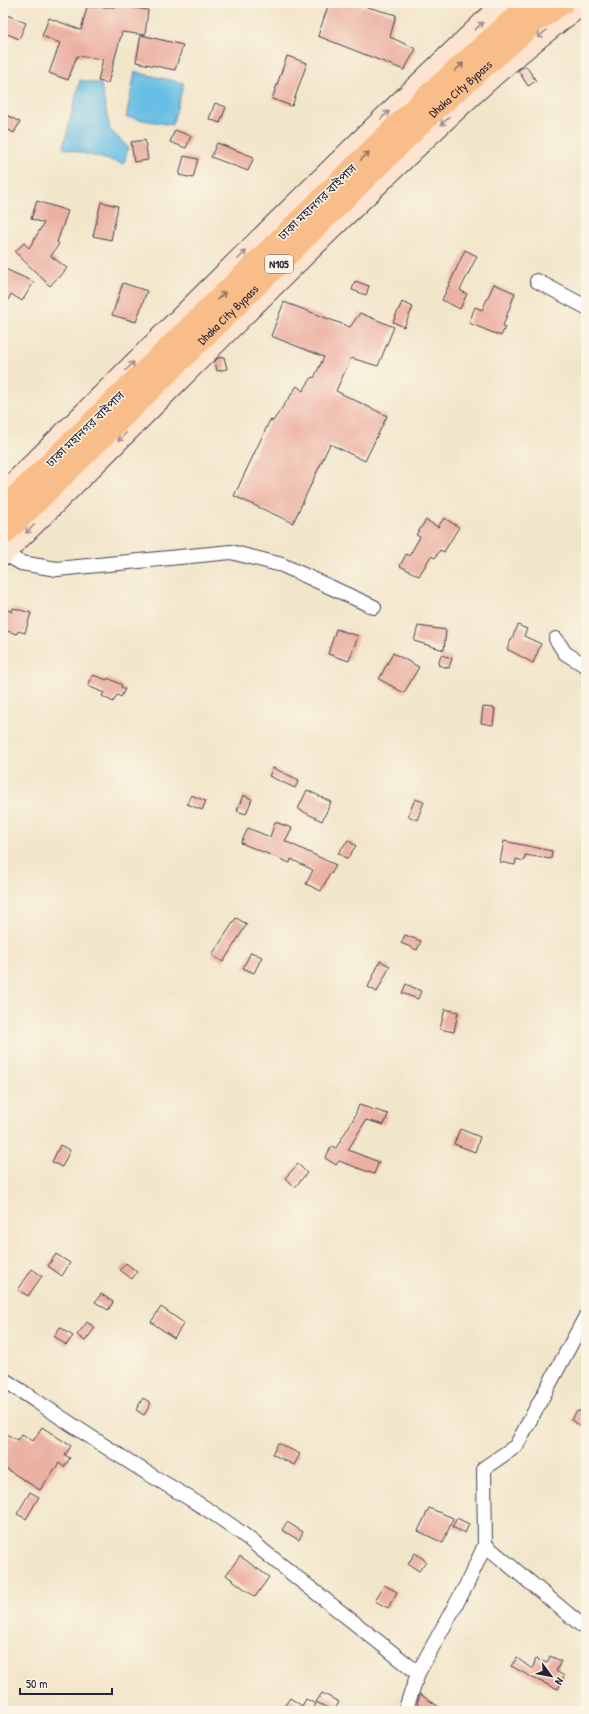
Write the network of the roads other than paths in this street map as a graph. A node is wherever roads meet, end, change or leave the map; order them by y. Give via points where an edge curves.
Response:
1 (503, 3) edge
2 (534, 3) edge
3 (563, 3) edge
4 (585, 3) edge
5 (537, 281) dead end
6 (586, 307) edge
7 (3, 492) edge
8 (3, 509) edge
9 (4, 548) edge
10 (374, 607) dead end
11 (556, 639) dead end
12 (586, 666) edge
13 (586, 1316) edge
14 (3, 1379) edge
15 (485, 1546) junction
16 (586, 1626) edge
17 (418, 1672) junction
18 (405, 1711) edge

7 -> 1 main road via 406,94
8 -> 2 highway, ঢাকা মহানগর বাইপাস / N105 via 426,96
3 - 9 highway, Dhaka City Bypass / N105 via 534,23 434,111
4 -> 9 main road via 544,32 442,123
5 - 6 street
9 - 10 street via 20,563 57,569 231,552 282,565
11 - 12 street via 565,653
13 - 15 street via 516,1446 484,1468
14 - 17 street via 243,1533
15 - 16 street via 580,1624
15 - 17 street
17 - 18 street

